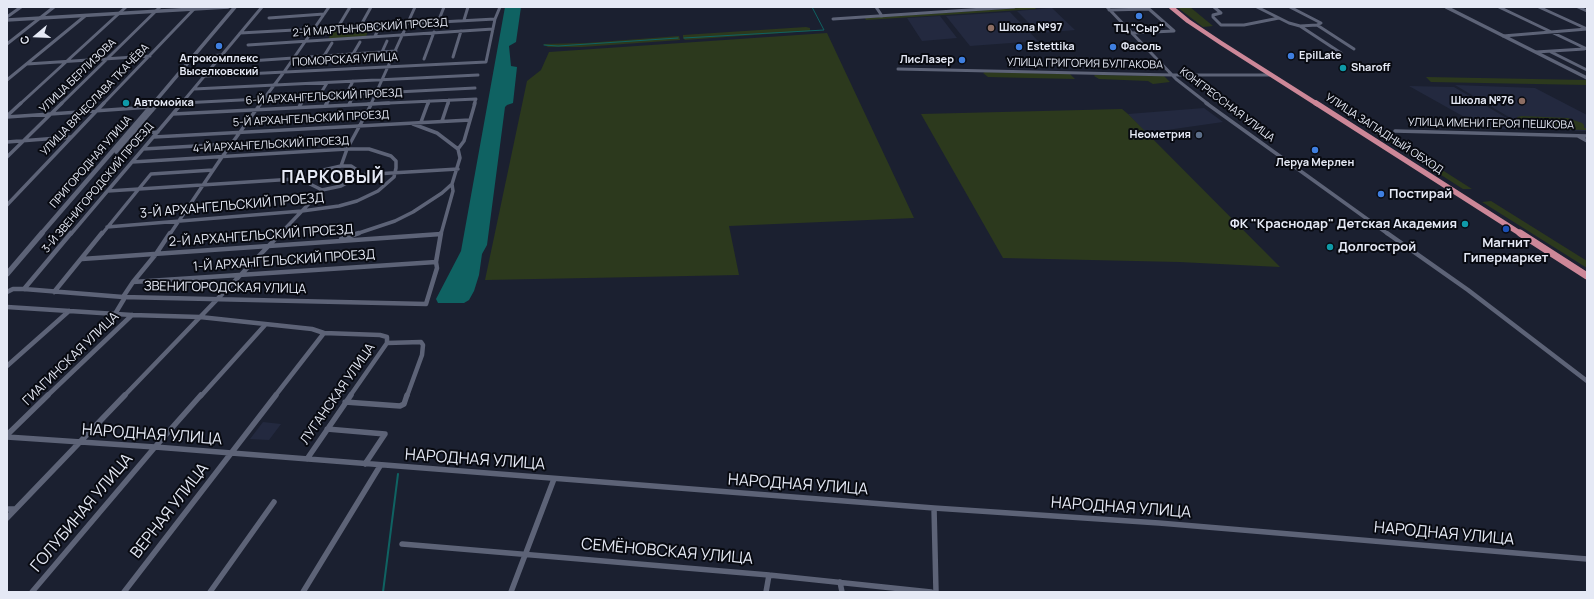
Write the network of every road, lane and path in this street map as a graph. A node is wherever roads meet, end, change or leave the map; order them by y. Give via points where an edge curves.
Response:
1 (21, 7) edge
2 (54, 7) edge
3 (126, 7) edge
4 (160, 7) edge
5 (228, 7) edge
6 (235, 7) edge
7 (262, 7) edge
8 (329, 7) edge
9 (350, 7) edge
10 (371, 7) edge
11 (415, 7) edge
12 (444, 7) edge
13 (468, 7) edge
14 (500, 7) edge
15 (876, 7) edge
16 (1014, 7) edge
17 (1171, 7) edge
18 (1214, 7) edge
19 (1257, 7) edge
20 (1290, 7) edge
21 (1446, 7) edge
22 (1499, 7) edge
23 (1538, 7) edge
24 (1578, 7) edge
25 (195, 8) edge
26 (1108, 8) edge
27 (156, 11) junction
28 (1587, 11) edge
29 (7, 12) edge
30 (14, 12) junction
31 (118, 14) junction
32 (324, 14) junction
33 (85, 16) junction
34 (882, 16) junction
35 (7, 17) edge
36 (39, 18) junction
37 (269, 18) dead end
38 (1279, 18) junction
39 (495, 19) junction
40 (833, 19) dead end
41 (7, 20) edge
42 (464, 20) junction
43 (438, 22) junction
44 (408, 23) junction
45 (382, 24) junction
46 (1317, 25) junction
47 (361, 26) junction
48 (1300, 26) junction
49 (338, 27) junction
50 (314, 29) junction
51 (493, 29) junction
52 (1587, 29) edge
53 (461, 31) junction
54 (434, 32) junction
55 (1551, 32) junction
56 (240, 33) junction
57 (1132, 33) junction
58 (403, 35) junction
59 (375, 36) junction
60 (1504, 36) junction
61 (306, 41) junction
62 (387, 41) dead end
63 (360, 42) dead end
64 (332, 43) dead end
65 (7, 44) edge
66 (248, 45) dead end
67 (1354, 49) dead end
68 (1587, 49) edge
69 (396, 51) junction
70 (382, 52) junction
71 (1537, 52) junction
72 (1549, 52) junction
73 (353, 54) junction
74 (1341, 54) dead end
75 (222, 55) junction
76 (150, 56) junction
77 (324, 56) junction
78 (193, 57) junction
79 (453, 57) dead end
80 (109, 58) junction
81 (294, 58) junction
82 (424, 59) dead end
83 (67, 61) junction
84 (235, 62) dead end
85 (27, 64) junction
86 (389, 67) junction
87 (898, 69) dead end
88 (1587, 70) edge
89 (284, 72) junction
90 (478, 75) dead end
91 (1172, 75) junction
92 (1272, 75) junction
93 (205, 76) junction
94 (1587, 77) edge
95 (7, 80) edge
96 (383, 80) junction
97 (353, 81) junction
98 (327, 83) junction
99 (274, 85) junction
100 (475, 88) dead end
101 (194, 89) junction
102 (355, 94) junction
103 (377, 94) junction
104 (346, 95) junction
105 (319, 96) junction
106 (332, 96) junction
107 (305, 97) junction
108 (265, 99) junction
109 (449, 100) junction
110 (240, 101) junction
111 (429, 101) junction
112 (182, 103) junction
113 (371, 104) junction
114 (349, 105) junction
115 (154, 106) junction
116 (325, 106) junction
117 (299, 108) junction
118 (98, 110) junction
119 (257, 110) junction
120 (232, 111) junction
121 (51, 114) junction
122 (173, 114) junction
123 (7, 116) edge
124 (470, 120) junction
125 (442, 121) junction
126 (421, 122) junction
127 (401, 123) junction
128 (360, 126) junction
129 (1395, 131) dead end
130 (158, 132) junction
131 (240, 132) junction
132 (132, 133) junction
133 (1577, 135) junction
134 (1587, 136) edge
135 (72, 137) junction
136 (154, 137) junction
137 (24, 141) junction
138 (1587, 141) edge
139 (7, 142) edge
140 (231, 144) junction
141 (143, 149) junction
142 (348, 149) junction
143 (458, 149) junction
144 (116, 152) dead end
145 (7, 157) edge
146 (222, 157) junction
147 (132, 162) junction
148 (341, 166) junction
149 (458, 169) junction
150 (213, 170) junction
151 (396, 173) junction
152 (358, 175) junction
153 (310, 178) junction
154 (452, 184) junction
155 (204, 185) junction
156 (139, 189) junction
157 (322, 190) junction
158 (108, 191) junction
159 (7, 198) edge
160 (14, 198) junction
161 (7, 205) edge
162 (302, 211) junction
163 (178, 221) junction
164 (107, 227) junction
165 (441, 234) junction
166 (331, 242) junction
167 (267, 246) junction
168 (156, 254) junction
169 (82, 258) junction
170 (436, 262) junction
171 (7, 274) edge
172 (240, 275) junction
173 (1587, 275) edge
174 (133, 282) junction
175 (24, 289) junction
176 (7, 292) edge
177 (54, 292) junction
178 (123, 297) junction
179 (217, 299) junction
180 (8, 308) edge
181 (69, 312) junction
182 (115, 314) junction
183 (132, 315) junction
184 (200, 317) junction
185 (265, 325) junction
186 (324, 332) junction
187 (387, 343) junction
188 (7, 366) edge
189 (1587, 381) edge
190 (345, 402) junction
191 (327, 429) junction
192 (7, 436) edge
193 (80, 443) junction
194 (155, 447) junction
195 (231, 453) junction
196 (307, 459) junction
197 (365, 464) junction
198 (380, 466) junction
199 (554, 479) junction
200 (274, 502) dead end
201 (934, 508) junction
202 (7, 509) edge
203 (15, 509) junction
204 (7, 518) edge
205 (402, 544) dead end
206 (526, 554) junction
207 (1587, 559) edge
208 (769, 575) junction
209 (840, 582) junction
210 (32, 592) edge
211 (124, 592) edge
212 (210, 592) edge
213 (304, 592) edge
214 (511, 592) edge
215 (766, 592) edge
216 (842, 592) edge
217 (931, 592) edge
218 (936, 592) edge

1 - 30 street
2 - 36 street
3 - 31 street
4 - 27 street, УЛИЦА БЕРЛИЗОВА
5 - 25 street
6 - 78 street, ПРИГОРОДНАЯ УЛИЦА
7 - 56 street, 3-Й ЗВЕНИГОРОДСКИЙ ПРОЕЗД
8 - 32 street
9 - 49 street
10 - 47 street
11 - 44 street
12 - 43 street
13 - 42 street
14 - 39 street
15 - 34 street
16 - 34 street
17 - 92 highway, УЛИЦА ЗАПАДНЫЙ ОБХОД via 1188,21
17 - 173 highway, УЛИЦА ЗАПАДНЫЙ ОБХОД via 1425,168 1453,189
18 - 38 street via 1221,13 1212,17 1221,25 1244,25
19 - 38 street
20 - 46 street via 1321,23
21 - 60 street
22 - 55 street
23 - 52 street
24 - 28 street
25 - 27 street
25 - 76 street, УЛИЦА ВЯЧЕСЛАВА ТКАЧЁВА
26 - 57 street, КОНГРЕССНАЯ УЛИЦА
26 - 57 street via 1150,10 1174,31
27 - 31 street
27 - 80 street, УЛИЦА БЕРЛИЗОВА
29 - 30 street
30 - 35 street
31 - 33 street
31 - 83 street
32 - 37 street
32 - 50 street
33 - 36 street
33 - 85 street
34 - 40 street
36 - 41 street
36 - 65 street
38 - 48 street
39 - 42 street
39 - 51 street
42 - 43 street
43 - 44 street
44 - 45 street
44 - 58 street
45 - 47 street
45 - 59 street
46 - 48 street
46 - 67 street
47 - 49 street
48 - 74 street
49 - 50 street
50 - 56 street
50 - 61 street
51 - 53 street, 2-Й МАРТЫНОВСКИЙ ПРОЕЗД
51 - 86 street, ПОМОРСКАЯ УЛИЦА via 486,62
52 - 55 street
53 - 54 street, 2-Й МАРТЫНОВСКИЙ ПРОЕЗД
53 - 79 street
54 - 58 street, 2-Й МАРТЫНОВСКИЙ ПРОЕЗД
54 - 82 street
55 - 60 street
55 - 68 street
56 - 75 street, 3-Й ЗВЕНИГОРОДСКИЙ ПРОЕЗД
57 - 91 street, КОНГРЕССНАЯ УЛИЦА
58 - 59 street, 2-Й МАРТЫНОВСКИЙ ПРОЕЗД
58 - 69 street
59 - 61 street, 2-Й МАРТЫНОВСКИЙ ПРОЕЗД
60 - 71 street
61 - 66 street, 2-Й МАРТЫНОВСКИЙ ПРОЕЗД
61 - 81 street
62 - 70 street
63 - 73 street
64 - 77 street
68 - 72 street
69 - 70 street
69 - 86 street
70 - 73 street
71 - 72 street
71 - 94 street
72 - 88 street
73 - 77 street
75 - 78 street
75 - 93 street, 3-Й ЗВЕНИГОРОДСКИЙ ПРОЕЗД
76 - 80 street
76 - 118 street, УЛИЦА ВЯЧЕСЛАВА ТКАЧЁВА
77 - 81 street
78 - 115 street, ПРИГОРОДНАЯ УЛИЦА
80 - 83 street
80 - 121 street, УЛИЦА БЕРЛИЗОВА
81 - 84 street
81 - 89 street
83 - 85 street
83 - 123 street
85 - 95 street
86 - 89 street, ПОМОРСКАЯ УЛИЦА
86 - 96 street
87 - 91 street, УЛИЦА ГРИГОРИЯ БУЛГАКОВА
89 - 93 street, ПОМОРСКАЯ УЛИЦА
89 - 99 street
90 - 96 street
91 - 92 street, УЛИЦА ГРИГОРИЯ БУЛГАКОВА
91 - 189 street, КОНГРЕССНАЯ УЛИЦА via 1192,93 1468,290
92 - 173 highway, УЛИЦА ЗАПАДНЫЙ ОБХОД via 1485,211 1502,225
93 - 101 street, 3-Й ЗВЕНИГОРОДСКИЙ ПРОЕЗД
96 - 97 street
96 - 103 street
97 - 98 street
97 - 104 street
98 - 99 street
98 - 105 street
99 - 101 street
99 - 108 street
100 - 103 street
101 - 112 street, 3-Й ЗВЕНИГОРОДСКИЙ ПРОЕЗД
102 - 103 street
102 - 104 street
102 - 114 street
103 - 113 street
104 - 106 street
105 - 106 street
105 - 107 street
106 - 116 street
107 - 108 street
107 - 117 street
108 - 110 street
108 - 119 street
109 - 111 street, 6-Й АРХАНГЕЛЬСКИЙ ПРОЕЗД
109 - 124 street, 6-Й АРХАНГЕЛЬСКИЙ ПРОЕЗД via 476,99
109 - 125 street
110 - 112 street
110 - 120 street
111 - 113 street, 6-Й АРХАНГЕЛЬСКИЙ ПРОЕЗД
111 - 126 street
112 - 122 street, 3-Й ЗВЕНИГОРОДСКИЙ ПРОЕЗД
113 - 114 street, 6-Й АРХАНГЕЛЬСКИЙ ПРОЕЗД
113 - 128 street
114 - 116 street, 6-Й АРХАНГЕЛЬСКИЙ ПРОЕЗД
115 - 118 street
115 - 132 street
115 - 171 street, ПРИГОРОДНАЯ УЛИЦА
116 - 117 street, 6-Й АРХАНГЕЛЬСКИЙ ПРОЕЗД
117 - 119 street, 6-Й АРХАНГЕЛЬСКИЙ ПРОЕЗД
118 - 121 street
118 - 135 street, УЛИЦА ВЯЧЕСЛАВА ТКАЧЁВА
119 - 120 street, 6-Й АРХАНГЕЛЬСКИЙ ПРОЕЗД
119 - 131 street
120 - 122 street, 6-Й АРХАНГЕЛЬСКИЙ ПРОЕЗД
121 - 123 street
121 - 137 street, УЛИЦА БЕРЛИЗОВА
122 - 130 street, 3-Й ЗВЕНИГОРОДСКИЙ ПРОЕЗД
124 - 125 street, 5-Й АРХАНГЕЛЬСКИЙ ПРОЕЗД
124 - 143 street via 464,141
125 - 126 street, 5-Й АРХАНГЕЛЬСКИЙ ПРОЕЗД
126 - 127 street, 5-Й АРХАНГЕЛЬСКИЙ ПРОЕЗД
127 - 128 street, 5-Й АРХАНГЕЛЬСКИЙ ПРОЕЗД
127 - 143 street via 415,124 437,133
128 - 131 street, 5-Й АРХАНГЕЛЬСКИЙ ПРОЕЗД
128 - 142 street
129 - 133 street, УЛИЦА ИМЕНИ ГЕРОЯ ПЕШКОВА
130 - 132 street
130 - 136 street, 3-Й ЗВЕНИГОРОДСКИЙ ПРОЕЗД
131 - 136 street, 5-Й АРХАНГЕЛЬСКИЙ ПРОЕЗД
131 - 140 street
132 - 144 street
133 - 134 street, УЛИЦА ИМЕНИ ГЕРОЯ ПЕШКОВА
133 - 138 street
135 - 137 street
135 - 160 street, УЛИЦА ВЯЧЕСЛАВА ТКАЧЁВА
136 - 141 street, 3-Й ЗВЕНИГОРОДСКИЙ ПРОЕЗД
137 - 139 street
137 - 145 street, УЛИЦА БЕРЛИЗОВА
140 - 141 street
140 - 146 street
141 - 147 street, 3-Й ЗВЕНИГОРОДСКИЙ ПРОЕЗД
142 - 146 street, 4-Й АРХАНГЕЛЬСКИЙ ПРОЕЗД
142 - 148 street
142 - 151 street, 4-Й АРХАНГЕЛЬСКИЙ ПРОЕЗД via 369,149 392,156 396,161
143 - 149 street
146 - 147 street, 4-Й АРХАНГЕЛЬСКИЙ ПРОЕЗД
146 - 150 street
147 - 158 street, 3-Й ЗВЕНИГОРОДСКИЙ ПРОЕЗД
148 - 152 street via 354,168
148 - 153 street via 319,171
149 - 151 street
149 - 154 street
150 - 155 street
150 - 156 street via 151,174
151 - 152 street
151 - 162 street, 3-Й АРХАНГЕЛЬСКИЙ ПРОЕЗД via 390,182 378,191 357,201
152 - 157 street via 347,184
153 - 155 street
153 - 157 street via 310,184
154 - 165 street via 453,192
154 - 166 street via 413,212 395,221
155 - 156 street
155 - 163 street
156 - 158 street
156 - 164 street
157 - 162 street
158 - 175 street, 3-Й ЗВЕНИГОРОДСКИЙ ПРОЕЗД
159 - 160 street
160 - 161 street, УЛИЦА ВЯЧЕСЛАВА ТКАЧЁВА
162 - 163 street, 3-Й АРХАНГЕЛЬСКИЙ ПРОЕЗД
162 - 167 street
163 - 164 street, 3-Й АРХАНГЕЛЬСКИЙ ПРОЕЗД
163 - 168 street
164 - 169 street
165 - 166 street, 2-Й АРХАНГЕЛЬСКИЙ ПРОЕЗД
165 - 170 street
166 - 167 street, 2-Й АРХАНГЕЛЬСКИЙ ПРОЕЗД
167 - 168 street, 2-Й АРХАНГЕЛЬСКИЙ ПРОЕЗД
167 - 172 street
168 - 169 street, 2-Й АРХАНГЕЛЬСКИЙ ПРОЕЗД
168 - 174 street
169 - 177 street
170 - 172 street, 1-Й АРХАНГЕЛЬСКИЙ ПРОЕЗД
170 - 179 street, ЗВЕНИГОРОДСКАЯ УЛИЦА via 437,268 426,304
172 - 174 street, 1-Й АРХАНГЕЛЬСКИЙ ПРОЕЗД via 164,282
172 - 179 street
174 - 178 street
175 - 176 street, ЗВЕНИГОРОДСКАЯ УЛИЦА
175 - 177 street, ЗВЕНИГОРОДСКАЯ УЛИЦА
177 - 178 street, ЗВЕНИГОРОДСКАЯ УЛИЦА
178 - 179 street, ЗВЕНИГОРОДСКАЯ УЛИЦА
178 - 182 street
179 - 184 street
180 - 181 street
181 - 182 street
181 - 188 street
182 - 183 street
183 - 184 street
183 - 192 street, ГИАГИНСКАЯ УЛИЦА
184 - 185 street
184 - 193 street
185 - 186 street
185 - 194 street, ГОЛУБИНАЯ УЛИЦА
186 - 187 street via 380,335 387,337
186 - 195 street, ВЕРНАЯ УЛИЦА
187 - 190 street, ЛУГАНСКАЯ УЛИЦА
187 - 190 street via 421,342 423,345 422,355 404,404 400,406
190 - 191 street, ЛУГАНСКАЯ УЛИЦА
191 - 196 street, ЛУГАНСКАЯ УЛИЦА
191 - 197 street via 383,432 385,436
192 - 193 street, НАРОДНАЯ УЛИЦА
193 - 194 street, НАРОДНАЯ УЛИЦА
193 - 203 street
194 - 195 street, НАРОДНАЯ УЛИЦА
194 - 210 street, ГОЛУБИНАЯ УЛИЦА
195 - 196 street, НАРОДНАЯ УЛИЦА
195 - 211 street, ВЕРНАЯ УЛИЦА
196 - 197 street, НАРОДНАЯ УЛИЦА
197 - 198 street, НАРОДНАЯ УЛИЦА
198 - 199 street, НАРОДНАЯ УЛИЦА
198 - 213 street
199 - 201 street, НАРОДНАЯ УЛИЦА
199 - 206 street
200 - 212 street
201 - 207 street, НАРОДНАЯ УЛИЦА via 1159,523
201 - 218 street
202 - 203 street
203 - 204 street
205 - 206 street, СЕМЁНОВСКАЯ УЛИЦА
206 - 208 street, СЕМЁНОВСКАЯ УЛИЦА
206 - 214 street
208 - 209 street, СЕМЁНОВСКАЯ УЛИЦА
208 - 215 street
209 - 216 street
209 - 217 street, СЕМЁНОВСКАЯ УЛИЦА

